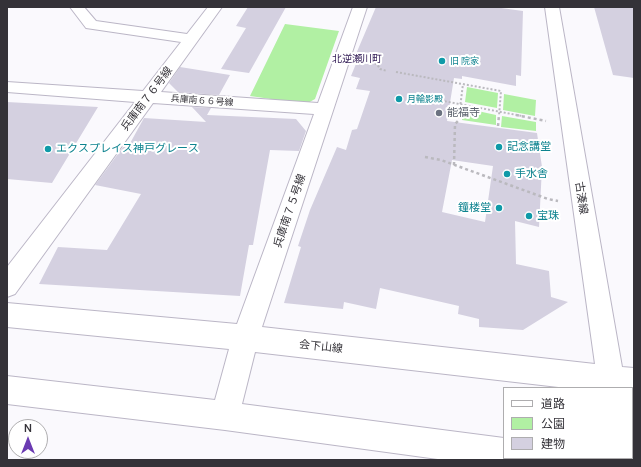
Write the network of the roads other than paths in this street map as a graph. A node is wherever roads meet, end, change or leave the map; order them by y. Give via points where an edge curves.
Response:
1 (77, 7) edge
2 (215, 7) edge
3 (360, 7) edge
4 (552, 7) edge
5 (192, 39) junction
6 (7, 87) edge
7 (148, 97) junction
8 (325, 109) junction
9 (7, 286) edge
10 (7, 315) edge
11 (245, 338) junction
12 (618, 383) edge
13 (7, 390) edge
14 (225, 416) junction
15 (503, 454) edge

1 - 5 street via 91,24
2 - 5 street, 兵庫南７６号線
3 - 8 street, 兵庫南７５号線
4 - 12 street, 古湊線 via 583,206
5 - 7 street, 兵庫南７６号線
6 - 7 street, 兵庫南６６号線
7 - 8 street, 兵庫南６６号線
7 - 9 street, 兵庫南７６号線
8 - 11 street, 兵庫南７５号線
10 - 11 street, 会下山線
11 - 12 street, 会下山線
11 - 14 street, 兵庫南７５号線
13 - 14 street
14 - 15 street

